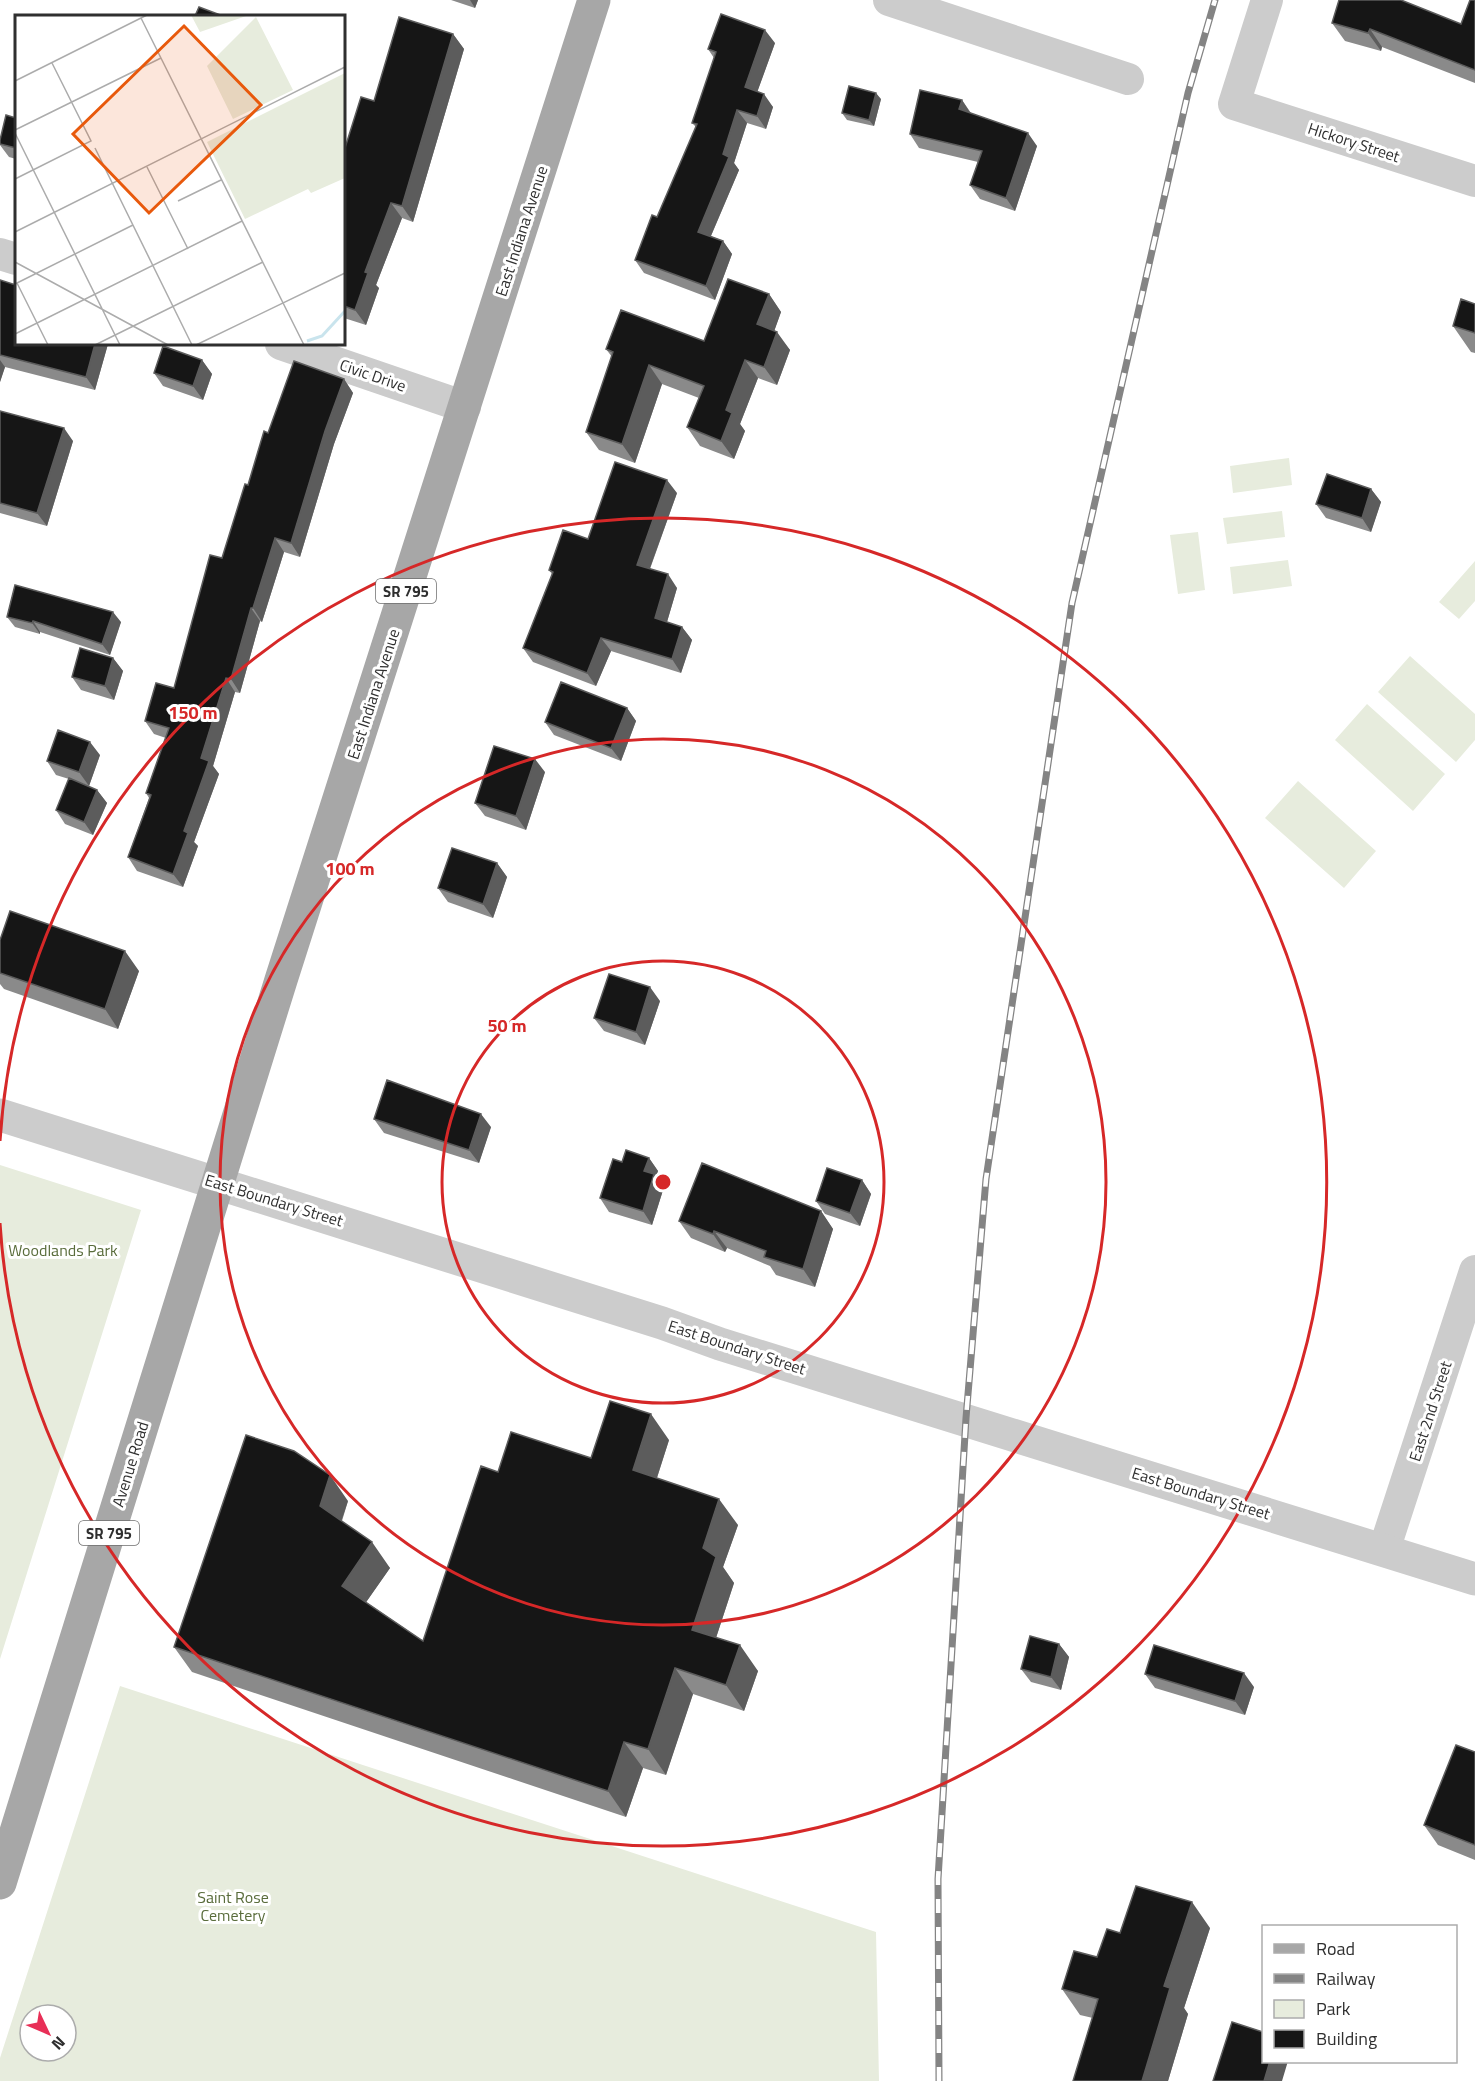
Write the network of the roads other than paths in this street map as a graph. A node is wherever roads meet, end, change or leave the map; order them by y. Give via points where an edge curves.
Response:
1 (594, 0) edge
2 (889, 0) edge
3 (1267, 0) edge
4 (1128, 80) dead end
5 (1475, 181) edge
6 (0, 254) edge
7 (15, 259) edge
8 (284, 345) edge
9 (465, 407) junction
10 (0, 1115) edge
11 (219, 1183) junction
12 (1475, 1271) edge
13 (1384, 1550) junction
14 (1475, 1579) edge
15 (0, 1883) edge

1 - 9 main road, East Indiana Avenue / SR 795
2 - 4 street
3 - 5 street, Hickory Street via 1234,104
6 - 7 street
8 - 9 street, Civic Drive
9 - 11 main road, East Indiana Avenue / SR 795
10 - 11 street, East Boundary Street
11 - 13 street, East Boundary Street via 720,1344
11 - 15 main road, Avenue Road / SR 795
12 - 13 street, East 2nd Street
13 - 14 street, East Boundary Street

